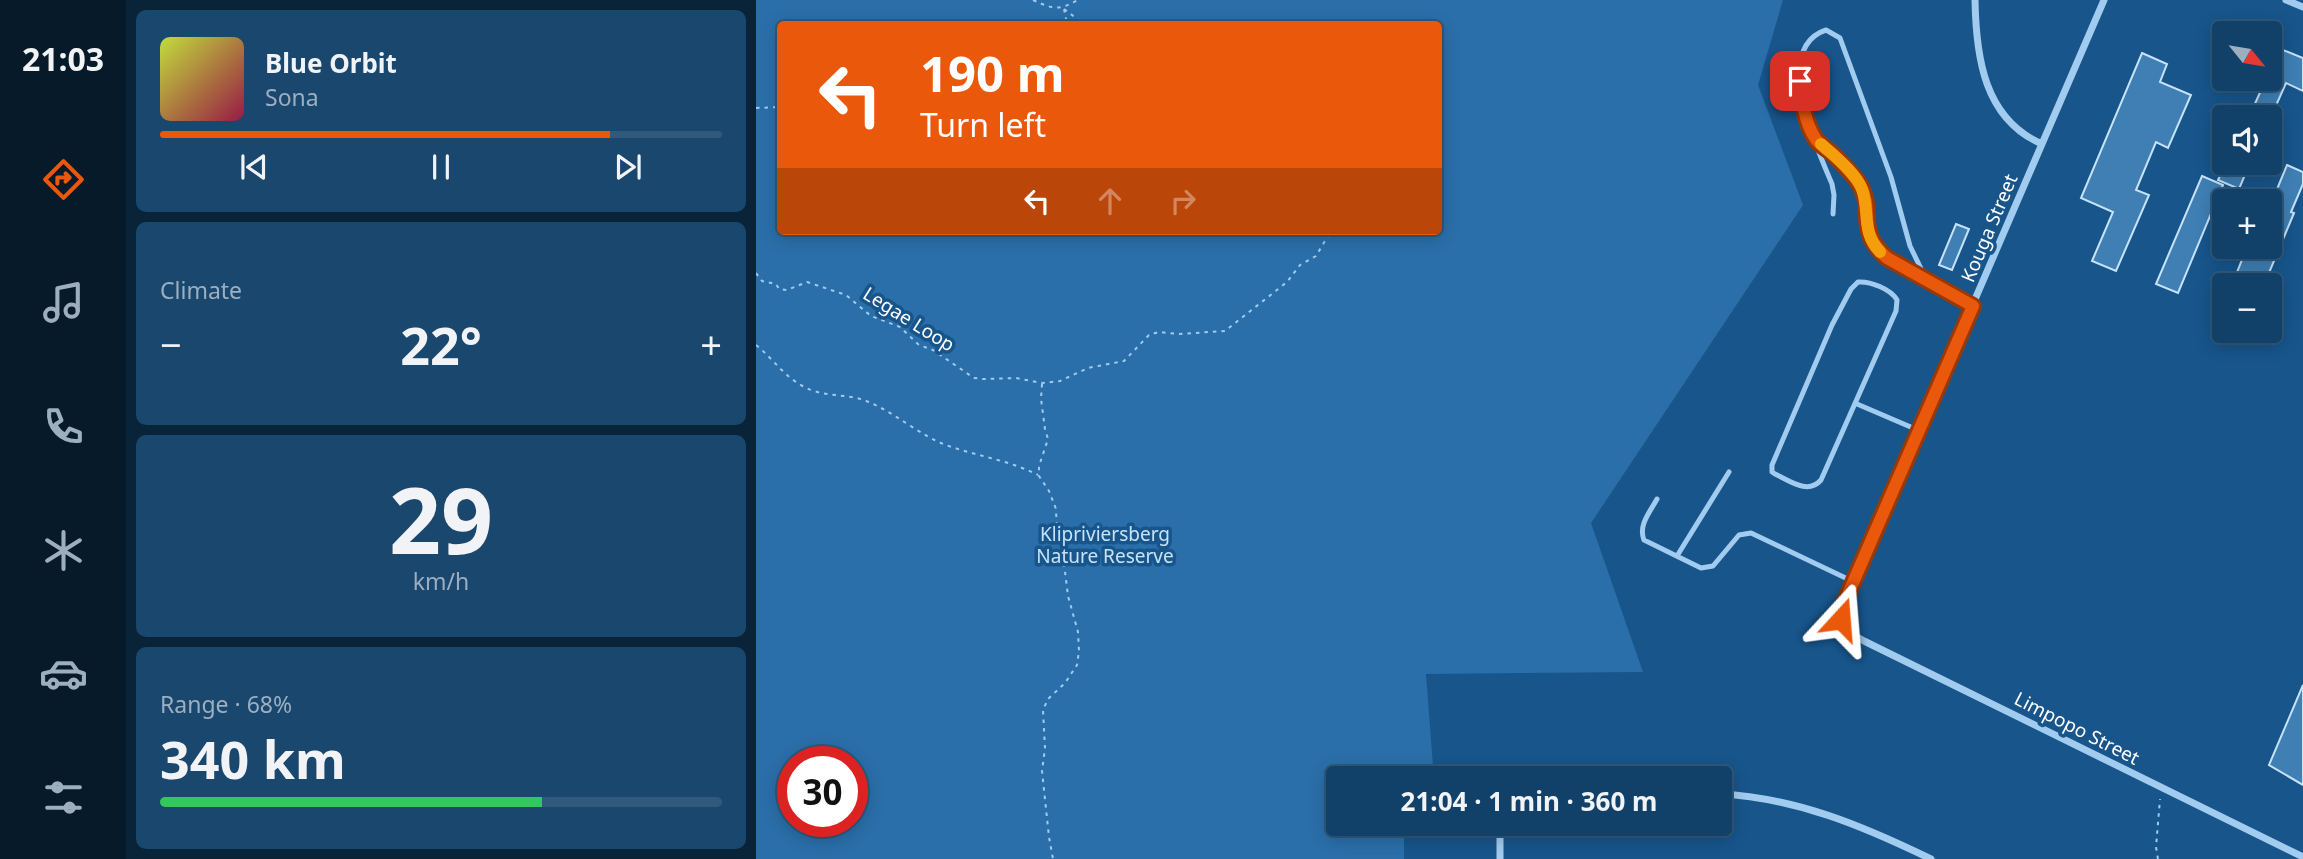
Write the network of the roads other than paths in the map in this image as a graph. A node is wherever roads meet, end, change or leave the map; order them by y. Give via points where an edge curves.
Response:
1 (1975, 0) edge
2 (2104, 0) edge
3 (2286, 0) edge
4 (2303, 7) edge
5 (1815, 140) junction
6 (2042, 144) junction
7 (1833, 214) dead end
8 (1926, 279) junction
9 (1973, 306) junction
10 (1857, 404) junction
11 (1920, 431) junction
12 (1729, 472) dead end
13 (1657, 499) dead end
14 (1677, 556) junction
15 (1854, 582) junction
16 (1842, 623) joint
17 (1732, 795) edge
18 (1500, 836) edge
19 (2303, 857) edge
20 (1500, 859) edge
21 (1931, 859) edge

1 - 6 street via 1977,48 1984,77 2012,126
2 - 6 street, Kouga Street
3 - 4 street
5 - 7 lane via 1832,184
5 - 8 lane via 1859,184 1866,224 1877,249
5 - 8 lane via 1804,112 1802,57 1808,41 1826,30 1840,38 1891,177 1910,246
6 - 9 street, Kouga Street
8 - 9 lane
9 - 11 street, Kouga Street
10 - 10 lane via 1817,485 1804,488 1772,472 1832,326 1853,286 1866,282 1893,294 1898,305
10 - 11 lane
11 - 15 street, Kouga Street
12 - 14 lane
13 - 14 lane via 1642,527 1642,537
14 - 15 lane via 1707,568 1739,535 1751,533
15 - 16 street, Kouga Street via 1842,608
16 - 19 street, Limpopo Street via 1864,641
17 - 21 street via 1814,810
18 - 20 street

